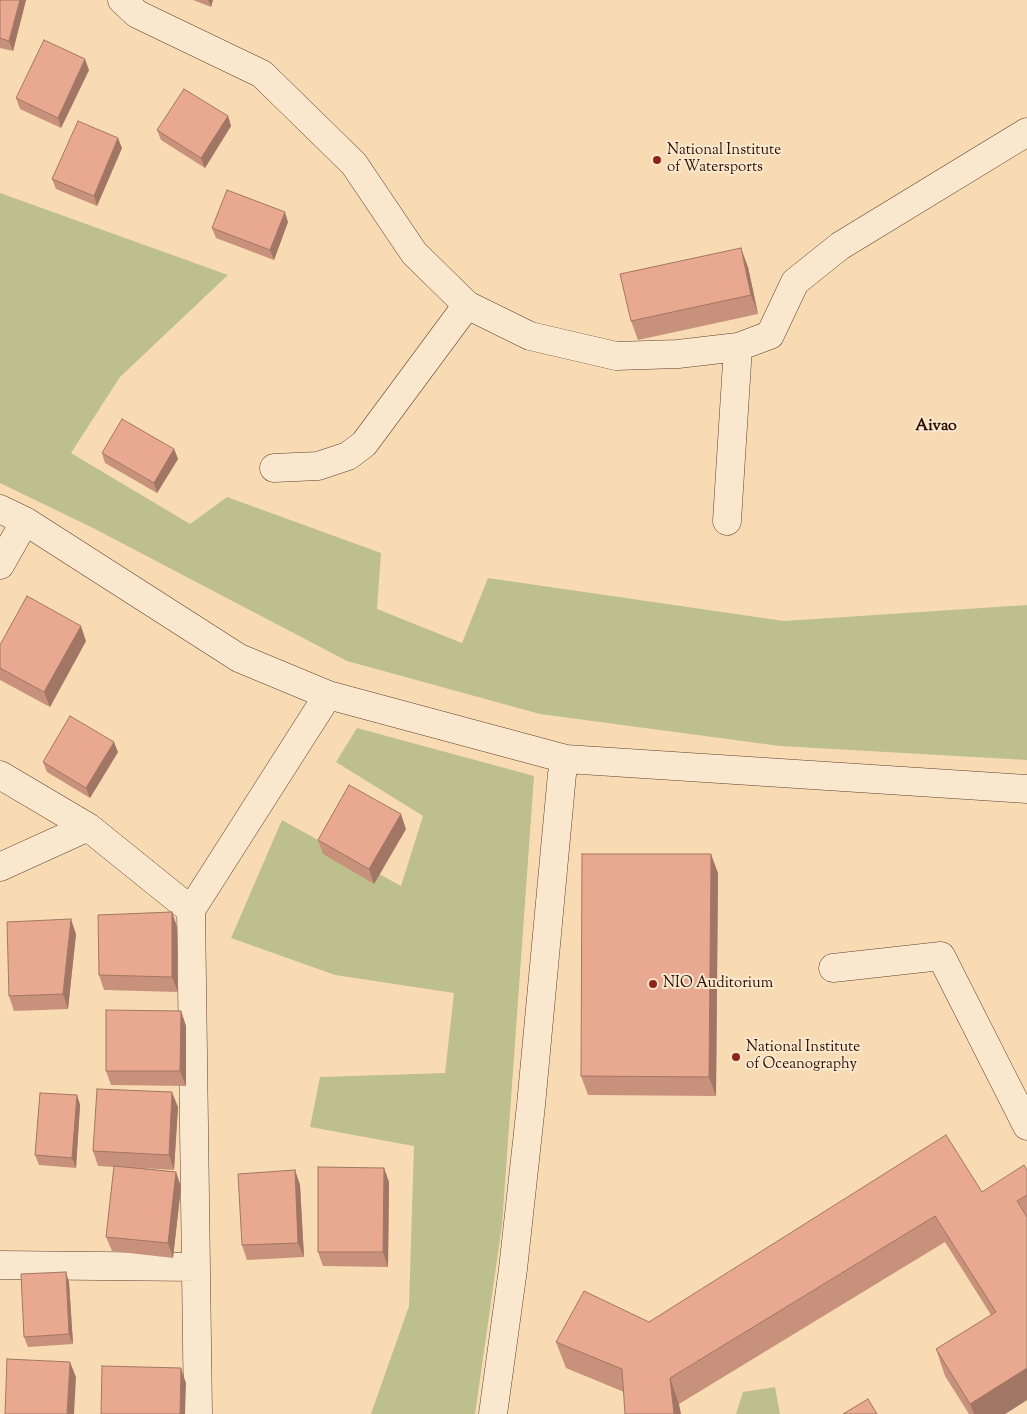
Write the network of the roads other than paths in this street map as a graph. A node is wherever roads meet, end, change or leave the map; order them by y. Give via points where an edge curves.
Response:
1 (122, 0) edge
2 (1027, 132) edge
3 (467, 304) junction
4 (738, 348) junction
5 (274, 468) dead end
6 (0, 509) edge
7 (25, 521) junction
8 (727, 521) dead end
9 (0, 565) edge
10 (328, 695) junction
11 (566, 758) junction
12 (0, 775) edge
13 (1027, 789) edge
14 (88, 827) junction
15 (0, 867) edge
16 (192, 910) junction
17 (833, 968) dead end
18 (1027, 1126) edge
19 (0, 1265) edge
20 (196, 1267) junction
21 (198, 1414) edge
22 (493, 1414) edge

1 - 3 street via 137,14 262,74 354,164 414,253
2 - 4 street via 840,246 795,282 770,335
3 - 4 street via 530,336 616,356
3 - 5 street via 364,444 348,456 318,466
4 - 8 street
6 - 7 street
7 - 9 street
7 - 10 street via 239,658
10 - 11 street
10 - 16 street
11 - 13 street
11 - 22 street via 514,1259
12 - 14 street
14 - 15 street
14 - 16 street
16 - 20 street
17 - 18 street via 940,956
19 - 20 street
20 - 21 street

